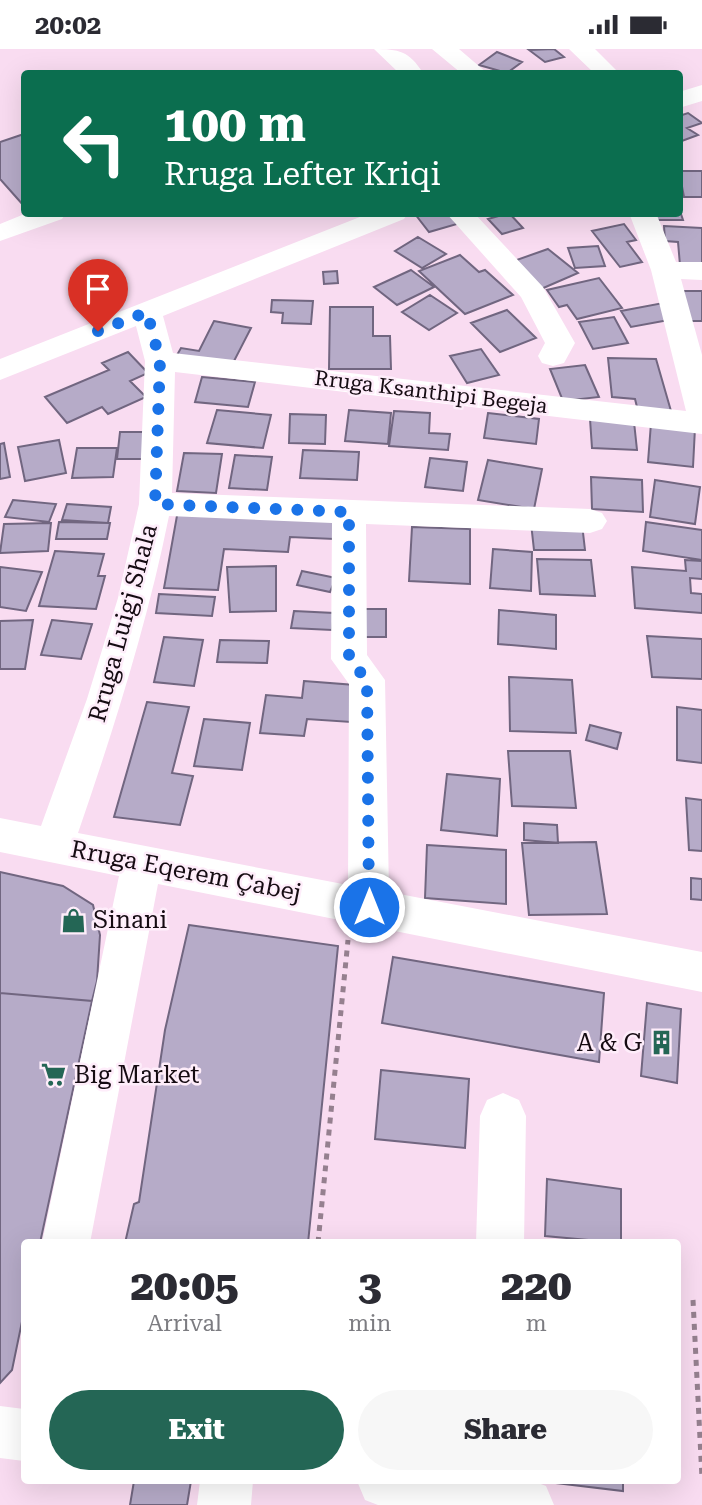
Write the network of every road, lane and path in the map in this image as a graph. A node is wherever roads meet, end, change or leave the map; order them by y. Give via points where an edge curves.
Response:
1 (386, 49) edge
2 (444, 49) edge
3 (581, 49) edge
4 (409, 70) edge
5 (470, 70) edge
6 (604, 70) edge
7 (702, 92) edge
8 (683, 99) edge
9 (42, 217) edge
10 (385, 217) edge
11 (463, 217) edge
12 (644, 217) edge
13 (0, 233) edge
14 (665, 270) junction
15 (702, 271) edge
16 (147, 312) junction
17 (553, 356) dead end
18 (160, 361) junction
19 (0, 370) edge
20 (702, 412) edge
21 (702, 423) edge
22 (155, 504) junction
23 (349, 512) junction
24 (590, 521) dead end
25 (0, 835) edge
26 (54, 845) junction
27 (142, 862) junction
28 (359, 921) junction
29 (702, 972) edge
30 (503, 1117) dead end
31 (67, 1239) edge
32 (319, 1239) edge
33 (500, 1239) edge
34 (693, 1300) dead end
35 (0, 1432) edge
36 (21, 1435) edge
37 (702, 1478) edge
38 (226, 1484) edge
39 (392, 1489) edge
40 (506, 1494) edge
41 (223, 1505) edge

1 - 4 street
2 - 5 street
3 - 6 street
7 - 8 street
9 - 13 street
10 - 16 street
11 - 17 street via 533,293 559,343
12 - 14 street
14 - 15 street
14 - 20 street
16 - 18 street, Rruga Luigj Shala
16 - 19 street
18 - 21 street, Rruga Ksanthipi Begeja
18 - 22 street, Rruga Luigj Shala
22 - 23 street
22 - 26 street, Rruga Luigj Shala via 135,598
23 - 24 street
23 - 28 street via 349,659 367,680
25 - 26 street, Rruga Eqerem Çabej
26 - 27 street, Rruga Eqerem Çabej
27 - 28 street, Rruga Eqerem Çabej
27 - 31 street
28 - 29 street, Rruga Eqerem Çabej
28 - 32 path
30 - 33 street
34 - 37 path
35 - 36 street
38 - 41 street
39 - 40 street

